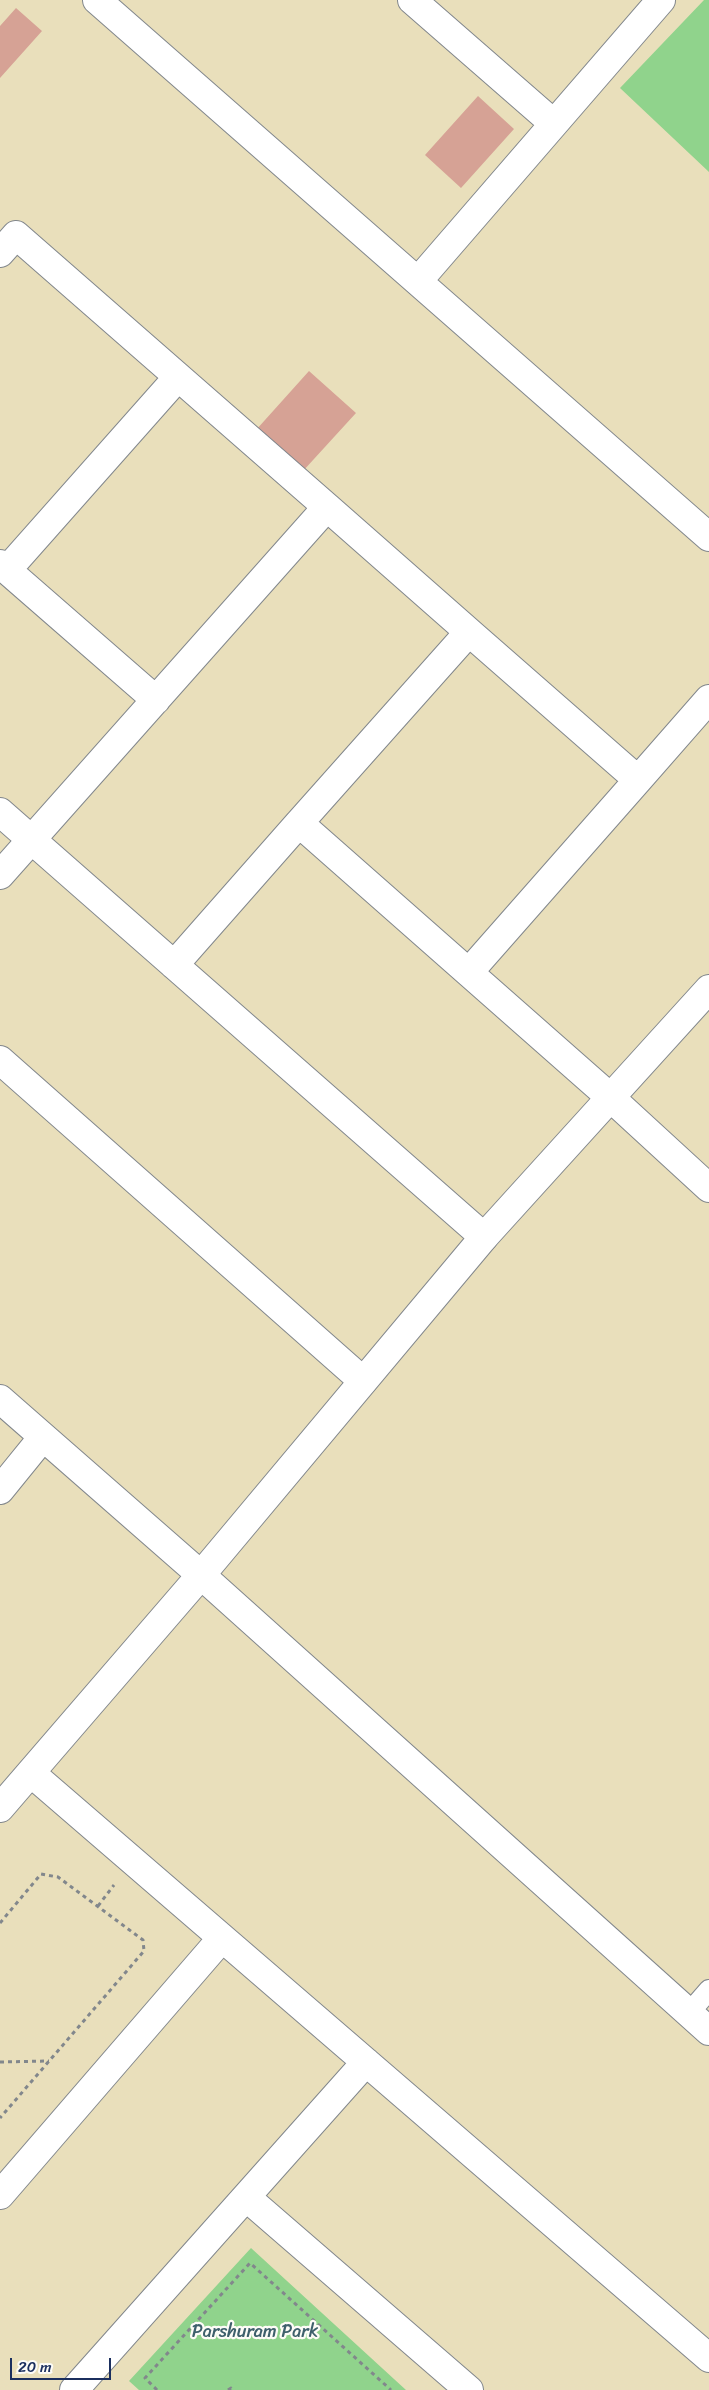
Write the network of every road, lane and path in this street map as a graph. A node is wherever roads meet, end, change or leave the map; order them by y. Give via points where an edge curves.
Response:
1 (97, 0) edge
2 (661, 0) edge
3 (429, 6) edge
4 (553, 123) junction
5 (5, 236) edge
6 (418, 282) junction
7 (178, 377) junction
8 (327, 507) junction
9 (709, 537) edge
10 (3, 567) edge
11 (468, 632) junction
12 (709, 699) edge
13 (156, 700) junction
14 (638, 780) junction
15 (0, 812) edge
16 (299, 823) junction
17 (32, 841) junction
18 (0, 874) edge
19 (174, 965) junction
20 (469, 972) junction
21 (709, 989) edge
22 (0, 1060) edge
23 (611, 1098) junction
24 (709, 1188) edge
25 (484, 1238) junction
26 (363, 1382) junction
27 (0, 1399) edge
28 (43, 1437) junction
29 (0, 1490) edge
30 (201, 1575) junction
31 (32, 1773) junction
32 (0, 1808) edge
33 (0, 1923) edge
34 (222, 1938) junction
35 (709, 1990) edge
36 (689, 2013) junction
37 (709, 2031) edge
38 (49, 2061) junction
39 (0, 2062) edge
40 (366, 2062) junction
41 (0, 2118) edge
42 (0, 2195) edge
43 (246, 2197) junction
44 (709, 2358) edge
45 (88, 2385) edge
46 (157, 2390) edge
47 (228, 2390) edge
48 (233, 2390) edge
49 (391, 2390) edge
50 (469, 2390) edge

1 - 6 street
2 - 4 street
3 - 4 street
4 - 6 street
5 - 7 street
6 - 9 street
7 - 8 street
7 - 10 street
8 - 11 street
8 - 13 street
10 - 13 street
11 - 14 street
11 - 16 street
12 - 14 street
13 - 17 street
14 - 20 street
15 - 17 street
16 - 19 street
16 - 20 street
17 - 18 street
17 - 19 street
19 - 25 street
20 - 23 street
21 - 23 street
22 - 26 street
23 - 24 street
23 - 25 street
25 - 26 street
26 - 30 street
27 - 28 street
28 - 29 street
28 - 30 street
30 - 31 street
30 - 36 street
31 - 32 street
31 - 34 street
33 - 38 path via 41,1874 58,1877 143,1940 144,1951
34 - 40 street
34 - 42 street
35 - 36 lane
36 - 37 street
38 - 39 path
38 - 41 path
40 - 43 street
40 - 44 street
43 - 45 street
43 - 50 street
46 - 49 path via 145,2378 250,2263
47 - 48 path

